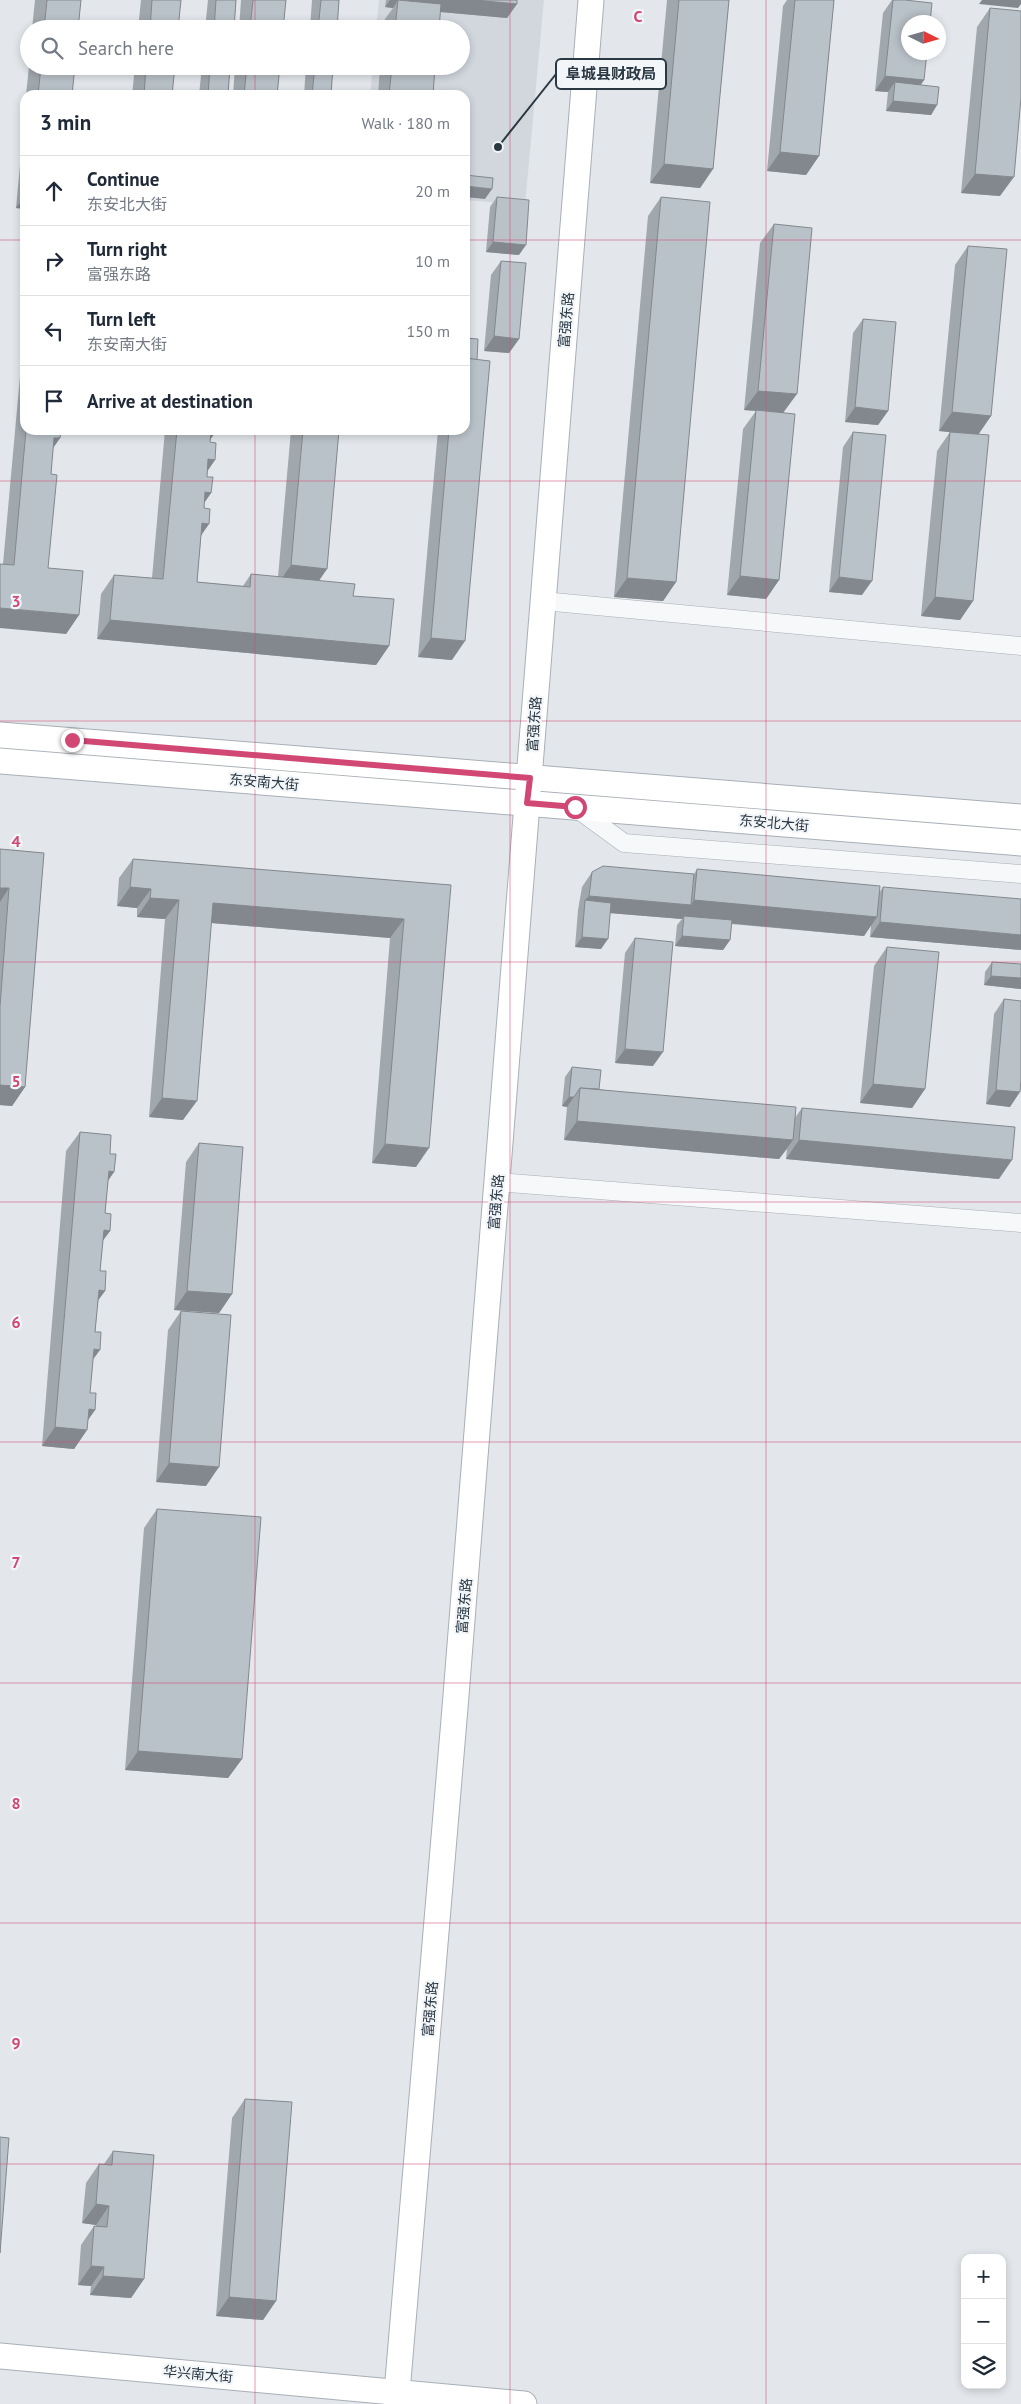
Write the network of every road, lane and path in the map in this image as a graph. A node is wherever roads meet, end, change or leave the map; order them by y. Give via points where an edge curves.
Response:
1 (591, 0) edge
2 (543, 601) junction
3 (1021, 646) edge
4 (0, 735) edge
5 (0, 761) edge
6 (530, 778) junction
7 (527, 803) junction
8 (575, 807) junction
9 (1021, 817) edge
10 (1021, 843) edge
11 (1021, 874) edge
12 (497, 1182) junction
13 (1021, 1223) edge
14 (0, 2356) edge
15 (397, 2398) edge
16 (524, 2404) edge

1 - 2 street, 富强东路
2 - 3 street
2 - 6 street, 富强东路
4 - 6 street, 东安南大街
5 - 7 street, 东安南大街
6 - 7 street, 富强东路
6 - 9 street, 东安北大街
7 - 8 street, 东安北大街
7 - 12 street, 富强东路
8 - 10 street, 东安北大街
8 - 11 street via 624,843
12 - 13 street
12 - 15 street, 富强东路
14 - 15 street, 华兴南大街
15 - 16 street, 华兴南大街

